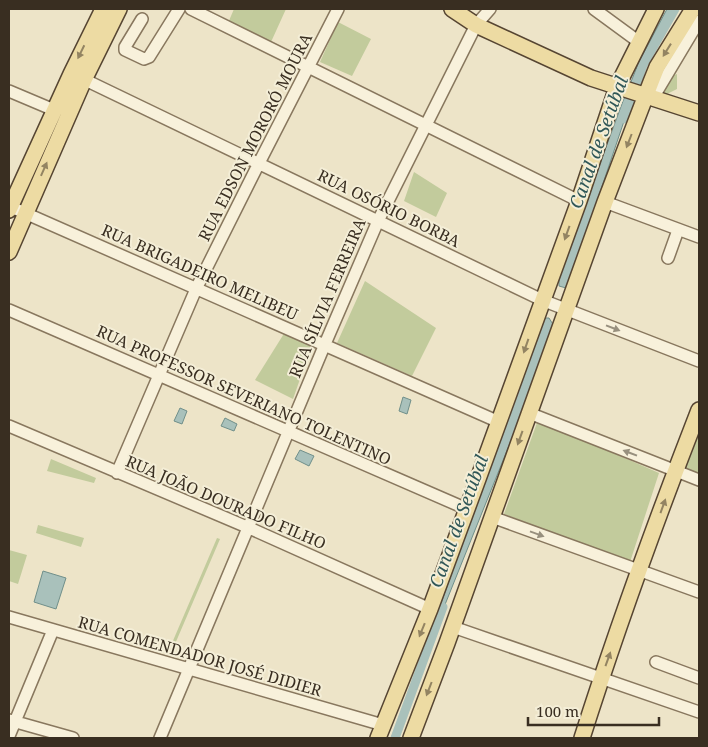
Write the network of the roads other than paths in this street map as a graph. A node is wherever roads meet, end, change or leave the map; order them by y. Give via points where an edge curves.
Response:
1 (119, 9) edge
2 (179, 9) edge
3 (191, 9) edge
4 (338, 9) edge
5 (452, 9) edge
6 (490, 9) edge
7 (594, 9) edge
8 (656, 9) edge
9 (694, 9) edge
10 (98, 10) edge
11 (142, 19) dead end
12 (699, 21) edge
13 (476, 25) junction
14 (639, 42) junction
15 (309, 66) junction
16 (77, 77) junction
17 (9, 91) edge
18 (636, 93) junction
19 (54, 110) junction
20 (699, 113) edge
21 (426, 126) junction
22 (259, 163) junction
23 (578, 201) junction
24 (605, 202) junction
25 (9, 208) edge
26 (25, 213) junction
27 (378, 221) junction
28 (678, 230) junction
29 (699, 237) edge
30 (9, 252) edge
31 (668, 258) dead end
32 (196, 289) junction
33 (542, 300) junction
34 (9, 310) edge
35 (567, 310) junction
36 (324, 344) junction
37 (699, 361) edge
38 (160, 375) junction
39 (699, 410) edge
40 (529, 414) junction
41 (499, 422) junction
42 (9, 426) edge
43 (288, 432) junction
44 (675, 471) junction
45 (117, 473) junction
46 (699, 480) edge
47 (467, 509) junction
48 (492, 517) junction
49 (248, 527) junction
50 (639, 571) junction
51 (699, 592) edge
52 (430, 609) junction
53 (9, 617) edge
54 (453, 627) junction
55 (53, 630) junction
56 (656, 662) dead end
57 (189, 670) junction
58 (601, 678) junction
59 (699, 678) edge
60 (699, 712) edge
61 (12, 721) edge
62 (381, 732) edge
63 (9, 736) edge
64 (73, 738) edge
65 (160, 738) edge
66 (412, 738) edge
67 (582, 738) edge

1 - 16 main road
2 - 11 street via 149,57 144,59 125,50
3 - 15 street
4 - 15 street, RUA EDSON MORORÓ MOURA
5 - 13 main road
6 - 13 street, RUA SÍLVIA FERREIRA
7 - 14 street
8 - 14 main road
9 -> 18 main road via 657,67
10 -> 16 main road
12 - 18 street
13 - 18 main road via 590,78
13 - 21 street, RUA SÍLVIA FERREIRA
14 - 18 main road
15 - 21 street
15 - 22 street, RUA EDSON MORORÓ MOURA
16 - 19 main road
16 - 22 street, RUA OSÓRIO BORBA
26 -> 16 main road
17 - 19 street
18 - 20 main road
18 - 23 main road
18 -> 24 main road
19 - 25 main road
21 - 23 street
21 - 27 street, RUA SÍLVIA FERREIRA
22 - 27 street, RUA OSÓRIO BORBA
22 - 32 street, RUA EDSON MORORÓ MOURA
23 -> 33 main road
24 - 28 street
24 - 35 main road
25 - 26 street, RUA BRIGADEIRO MELIBEU
26 - 30 main road
26 - 32 street, RUA BRIGADEIRO MELIBEU
27 - 33 street, RUA OSÓRIO BORBA
27 - 36 street, RUA SÍLVIA FERREIRA
28 - 29 street
28 - 31 street
32 - 36 street, RUA BRIGADEIRO MELIBEU
32 - 38 street, RUA EDSON MORORÓ MOURA
33 - 35 street, RUA OSÓRIO BORBA
33 -> 41 main road
34 - 38 street, RUA PROFESSOR SEVERIANO TOLENTINO
35 -> 37 street, RUA OSÓRIO BORBA
35 - 40 main road
36 - 41 street, RUA BRIGADEIRO MELIBEU
36 - 43 street, RUA SÍLVIA FERREIRA
38 - 43 street, RUA PROFESSOR SEVERIANO TOLENTINO
38 - 45 street, RUA EDSON MORORÓ MOURA
39 - 44 main road
44 -> 40 street
40 -> 48 main road
41 - 47 main road
42 - 45 street, RUA JOÃO DOURADO FILHO
43 - 47 street, RUA PROFESSOR SEVERIANO TOLENTINO
43 - 49 street, RUA SÍLVIA FERREIRA
44 - 46 street
50 -> 44 main road
45 - 49 street, RUA JOÃO DOURADO FILHO
47 - 52 main road
48 -> 50 street
48 - 54 main road
49 - 52 street, RUA JOÃO DOURADO FILHO
49 - 57 street, RUA SÍLVIA FERREIRA
50 - 51 street
58 -> 50 main road
52 -> 62 main road
53 - 55 street, RUA COMENDADOR JOSÉ DIDIER
54 - 58 street
54 -> 66 main road
55 - 57 street, RUA COMENDADOR JOSÉ DIDIER via 173,662
55 - 61 street
56 - 59 street
57 - 62 street, RUA COMENDADOR JOSÉ DIDIER via 331,705
57 - 65 street, RUA SÍLVIA FERREIRA
58 - 60 street
58 - 67 main road
61 - 63 street
61 - 64 street

